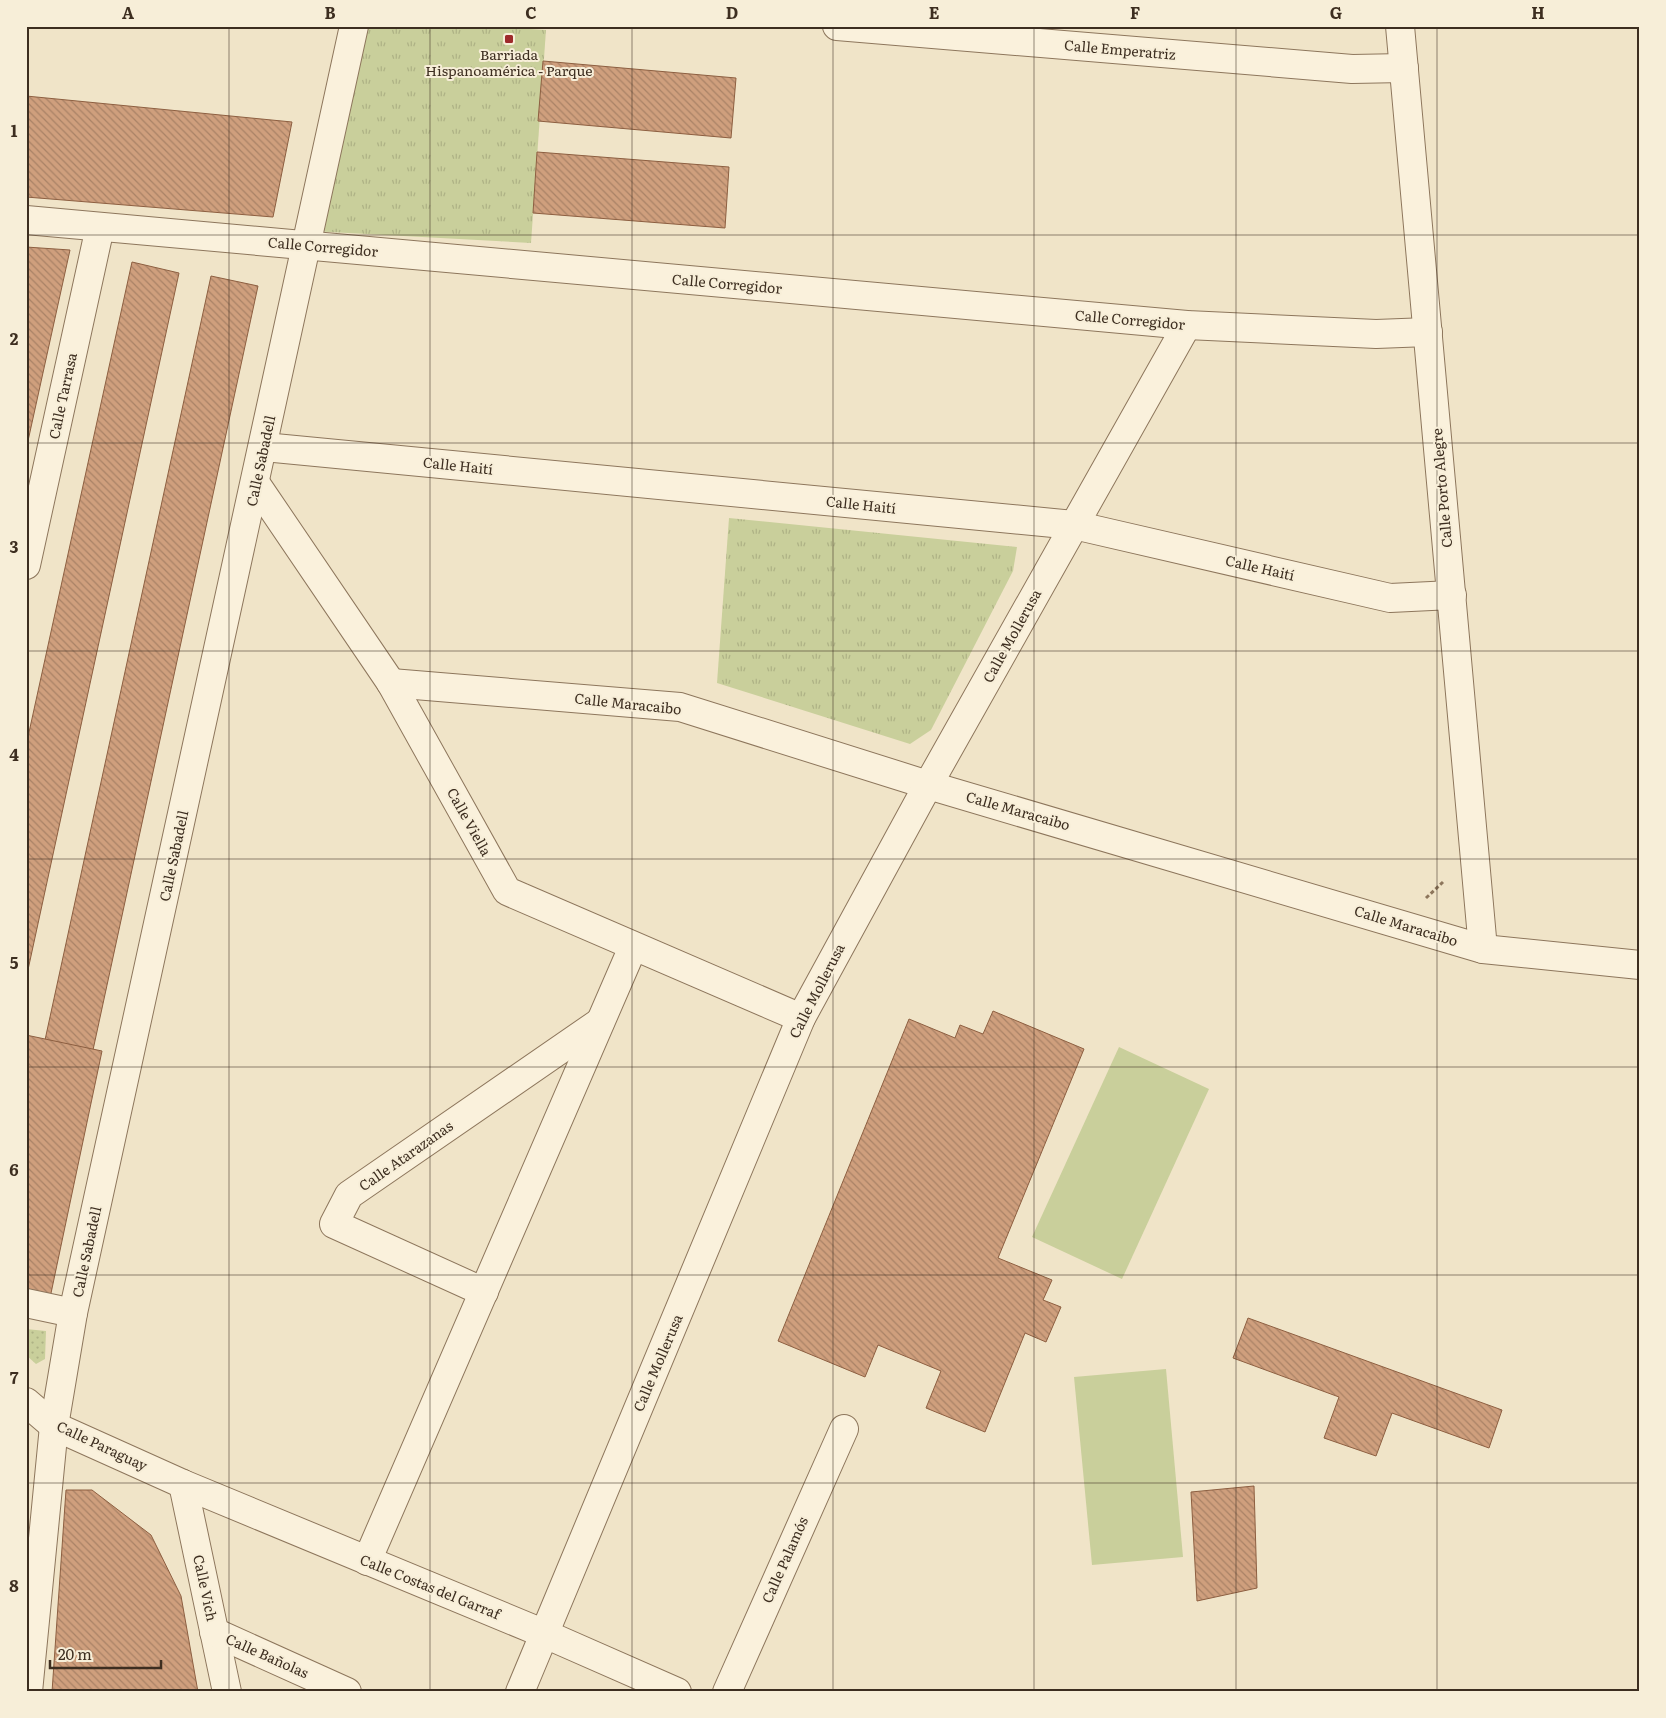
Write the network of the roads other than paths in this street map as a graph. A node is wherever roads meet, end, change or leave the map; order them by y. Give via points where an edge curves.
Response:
1 (354, 26) edge
2 (837, 26) edge
3 (1400, 26) edge
4 (1404, 68) junction
5 (26, 220) edge
6 (100, 227) junction
7 (308, 246) junction
8 (1187, 325) junction
9 (1428, 332) junction
10 (264, 447) junction
11 (256, 484) junction
12 (1074, 525) junction
13 (26, 565) edge
14 (1452, 595) junction
15 (391, 683) junction
16 (928, 785) junction
17 (633, 947) junction
18 (1483, 949) junction
19 (1640, 965) edge
20 (801, 1018) junction
21 (600, 1022) junction
22 (484, 1292) junction
23 (26, 1303) edge
24 (74, 1313) junction
25 (26, 1402) edge
26 (54, 1426) junction
27 (844, 1429) dead end
28 (183, 1484) junction
29 (367, 1561) junction
30 (214, 1632) junction
31 (545, 1634) junction
32 (28, 1692) edge
33 (226, 1692) edge
34 (347, 1692) edge
35 (520, 1692) edge
36 (677, 1692) edge
37 (727, 1692) edge

1 - 7 street, Calle Sabadell
2 - 4 street, Calle Emperatriz via 1352,69
3 - 4 street, Calle Porto Alegre
4 - 9 street, Calle Porto Alegre
5 - 6 street, Calle Corregidor
6 - 7 street, Calle Corregidor
6 - 13 street, Calle Tarrasa
7 - 8 street, Calle Corregidor
7 - 10 street, Calle Sabadell
8 - 9 street, Calle Corregidor via 1376,334
8 - 12 street, Calle Mollerusa
9 - 14 street, Calle Porto Alegre
10 - 11 street, Calle Sabadell
10 - 12 street, Calle Haití
11 - 15 street, Calle Viella
11 - 24 street, Calle Sabadell
12 - 14 street, Calle Haití via 1390,598
12 - 16 street, Calle Mollerusa
14 - 18 street, Calle Porto Alegre
15 - 16 street, Calle Maracaibo via 680,707
15 - 17 street, Calle Viella via 507,891
16 - 18 street, Calle Maracaibo
16 - 20 street, Calle Mollerusa
17 - 20 street, Calle Viella
17 - 21 street
18 - 19 street, Calle Maracaibo
20 - 31 street, Calle Mollerusa
21 - 22 street
21 - 22 street, Calle Atarazanas via 349,1195 334,1224
22 - 29 street
23 - 24 street
24 - 26 street, Calle Sabadell
25 - 26 street, Calle Paraguay
26 - 28 street, Calle Paraguay
26 - 32 street, Calle Sabadell
27 - 37 street, Calle Palamós
28 - 29 street, Calle Costas del Garraf
28 - 30 street, Calle Vich
29 - 31 street, Calle Costas del Garraf
30 - 33 street, Calle Vich
30 - 34 street, Calle Bañolas
31 - 35 street, Calle Mollerusa
31 - 36 street, Calle Costas del Garraf

